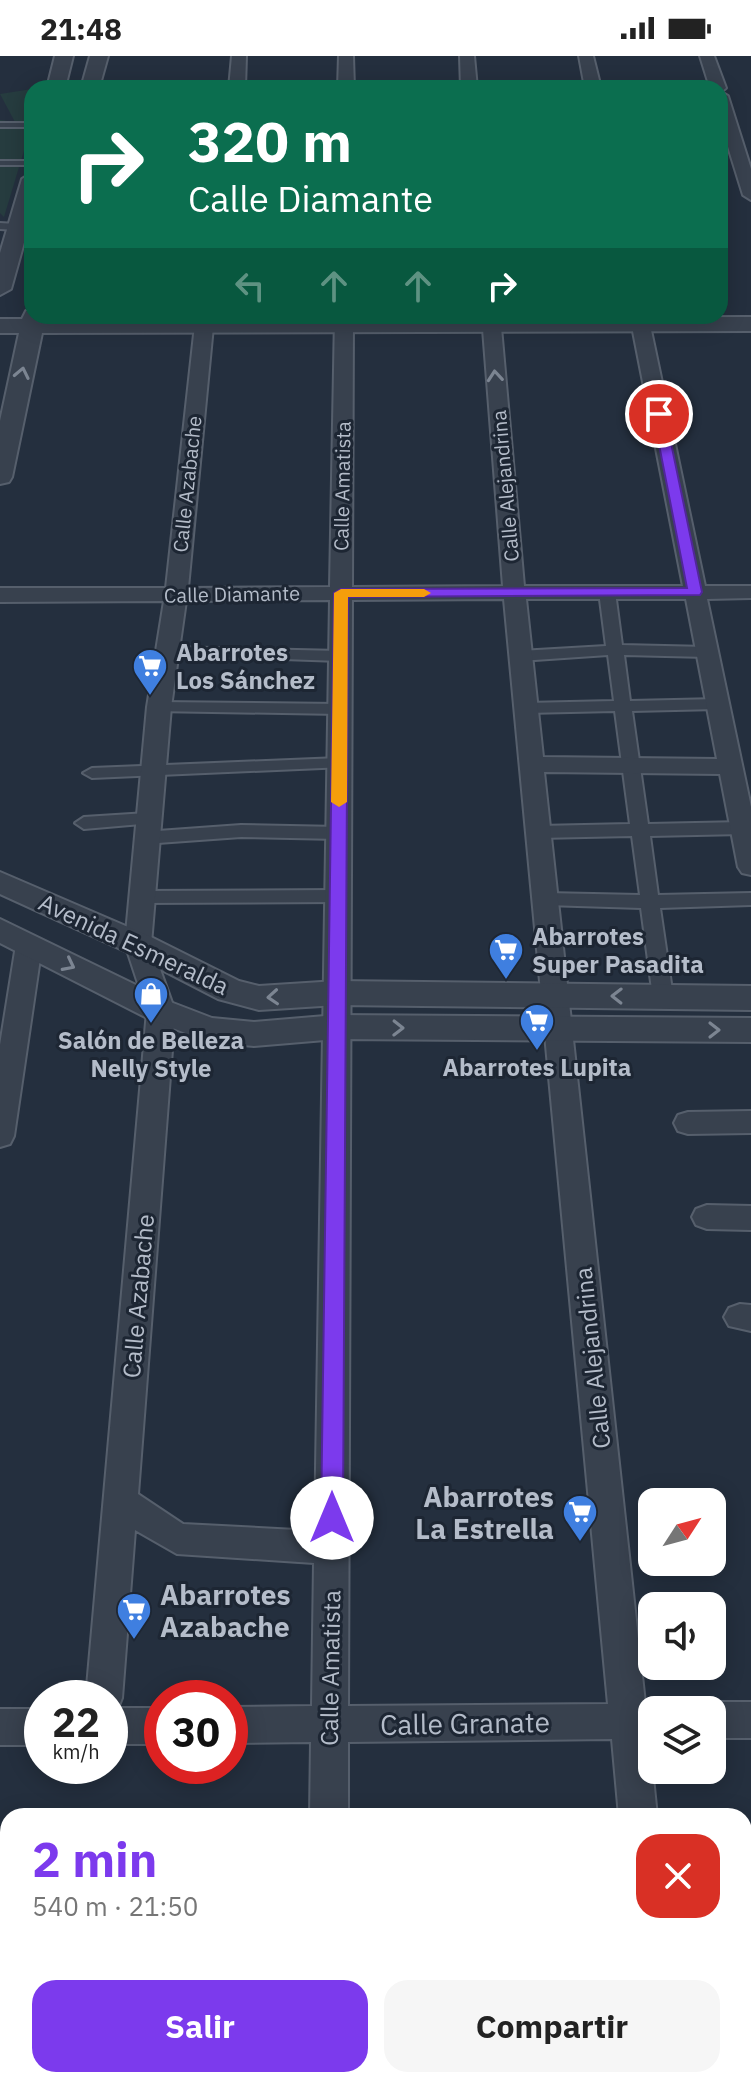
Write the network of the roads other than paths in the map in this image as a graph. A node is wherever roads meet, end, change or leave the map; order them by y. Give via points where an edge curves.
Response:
1 (64, 56) edge
2 (99, 56) edge
3 (239, 56) edge
4 (346, 56) edge
5 (467, 56) edge
6 (586, 56) edge
7 (707, 56) edge
8 (58, 80) edge
9 (92, 80) edge
10 (238, 80) edge
11 (346, 80) edge
12 (468, 80) edge
13 (591, 80) edge
14 (715, 80) edge
15 (0, 125) edge
16 (24, 125) edge
17 (728, 128) edge
18 (751, 128) edge
19 (728, 136) edge
20 (0, 163) edge
21 (24, 163) edge
22 (751, 195) edge
23 (24, 204) edge
24 (16, 228) edge
25 (0, 289) edge
26 (0, 312) edge
27 (728, 313) edge
28 (751, 313) edge
29 (24, 316) edge
30 (24, 320) edge
31 (728, 323) edge
32 (32, 324) edge
33 (204, 324) edge
34 (344, 324) edge
35 (491, 324) edge
36 (641, 324) edge
37 (751, 324) edge
38 (0, 326) edge
39 (0, 477) edge
40 (607, 592) junction
41 (695, 592) junction
42 (751, 592) edge
43 (341, 593) junction
44 (514, 593) junction
45 (0, 595) edge
46 (176, 595) junction
47 (615, 650) junction
48 (168, 652) junction
49 (707, 652) junction
50 (340, 656) junction
51 (520, 656) junction
52 (718, 704) junction
53 (159, 707) junction
54 (526, 708) junction
55 (623, 708) junction
56 (340, 709) junction
57 (339, 763) junction
58 (531, 764) junction
59 (631, 767) junction
60 (731, 767) junction
61 (153, 770) junction
62 (92, 773) dead end
63 (84, 823) dead end
64 (743, 828) junction
65 (145, 829) junction
66 (640, 830) junction
67 (539, 832) junction
68 (339, 833) junction
69 (751, 867) edge
70 (0, 882) edge
71 (338, 896) junction
72 (140, 897) junction
73 (546, 899) junction
74 (751, 899) edge
75 (650, 902) junction
76 (0, 930) edge
77 (138, 944) junction
78 (29, 945) junction
79 (337, 993) junction
80 (555, 996) junction
81 (663, 997) junction
82 (751, 998) edge
83 (161, 1011) junction
84 (337, 1027) junction
85 (558, 1030) junction
86 (751, 1030) edge
87 (751, 1122) edge
88 (688, 1123) dead end
89 (0, 1136) edge
90 (707, 1217) dead end
91 (751, 1218) edge
92 (121, 1502) junction
93 (332, 1548) junction
94 (106, 1680) edge
95 (638, 1704) edge
96 (726, 1720) edge
97 (751, 1720) edge
98 (638, 1721) edge
99 (330, 1724) junction
100 (248, 1725) edge
101 (0, 1727) edge
102 (24, 1727) edge
103 (639, 1784) edge
104 (329, 1808) edge
105 (638, 1808) edge

1 - 8 street
2 - 9 street
3 - 10 street
4 - 11 street
5 - 12 street
6 - 13 street
7 - 14 street
15 - 16 lane
17 - 18 street
19 - 22 street
20 - 21 lane
23 - 24 street
24 - 25 street
26 - 29 street
27 - 28 street
30 - 38 street
31 - 37 street
39 -> 32 street
33 - 46 street, Calle Azabache
34 - 43 street, Calle Amatista
44 -> 35 street, Calle Alejandrina
36 - 41 street
40 - 41 street, Calle Diamante
40 - 44 street, Calle Diamante
40 - 47 street
41 - 42 street, Calle Diamante
41 - 49 street
43 - 44 street, Calle Diamante
43 - 46 street, Calle Diamante
43 - 50 street, Calle Amatista
44 - 51 street, Calle Alejandrina
45 - 46 street, Calle Diamante
46 - 48 street, Calle Azabache
47 - 49 street
47 - 51 street
47 - 55 street
48 - 50 street
48 - 53 street, Calle Azabache
49 - 52 street
50 - 56 street, Calle Amatista
51 - 54 street, Calle Alejandrina
52 - 55 street
52 - 60 street
53 - 56 street
53 - 61 street, Calle Azabache
54 - 55 street
54 - 58 street, Calle Alejandrina
55 - 59 street
56 - 57 street, Calle Amatista
57 - 61 street
57 - 68 street, Calle Amatista
58 - 59 street
58 - 67 street, Calle Alejandrina
59 - 60 street
59 - 66 street
60 - 64 street
61 - 62 street
61 - 65 street, Calle Azabache
63 - 65 street
64 - 66 street
64 - 69 street
65 - 68 street
65 - 72 street, Calle Azabache
66 - 67 street
66 - 75 street
67 - 73 street, Calle Alejandrina
68 - 71 street, Calle Amatista
70 - 77 street, Avenida Esmeralda
71 - 72 street
71 - 79 street, Calle Amatista
72 - 77 street, Calle Azabache
73 - 75 street
73 - 80 street, Calle Alejandrina
74 - 75 street
75 - 81 street
76 - 78 street, Avenida Esmeralda
79 -> 77 street, Avenida Esmeralda via 259,998 230,991
77 - 83 street, Calle Azabache
78 -> 83 street, Avenida Esmeralda
78 - 89 street
79 - 80 street, Avenida Esmeralda
79 - 84 street, Calle Amatista
81 -> 80 street, Avenida Esmeralda
80 - 85 street, Calle Alejandrina
81 - 82 street, Avenida Esmeralda
83 - 84 street, Avenida Esmeralda via 209,1030 254,1034
83 - 92 street, Calle Azabache
84 -> 85 street, Avenida Esmeralda
84 - 93 street, Calle Amatista
85 -> 86 street, Avenida Esmeralda
85 - 95 street, Calle Alejandrina
87 - 88 street
90 - 91 street
92 - 93 street via 177,1539
92 - 94 street, Calle Azabache
93 - 99 street, Calle Amatista
96 - 97 street
98 - 99 street, Calle Granate
99 - 100 street, Calle Granate
99 - 104 street, Calle Amatista
101 - 102 street
103 - 105 street, Calle Alejandrina

